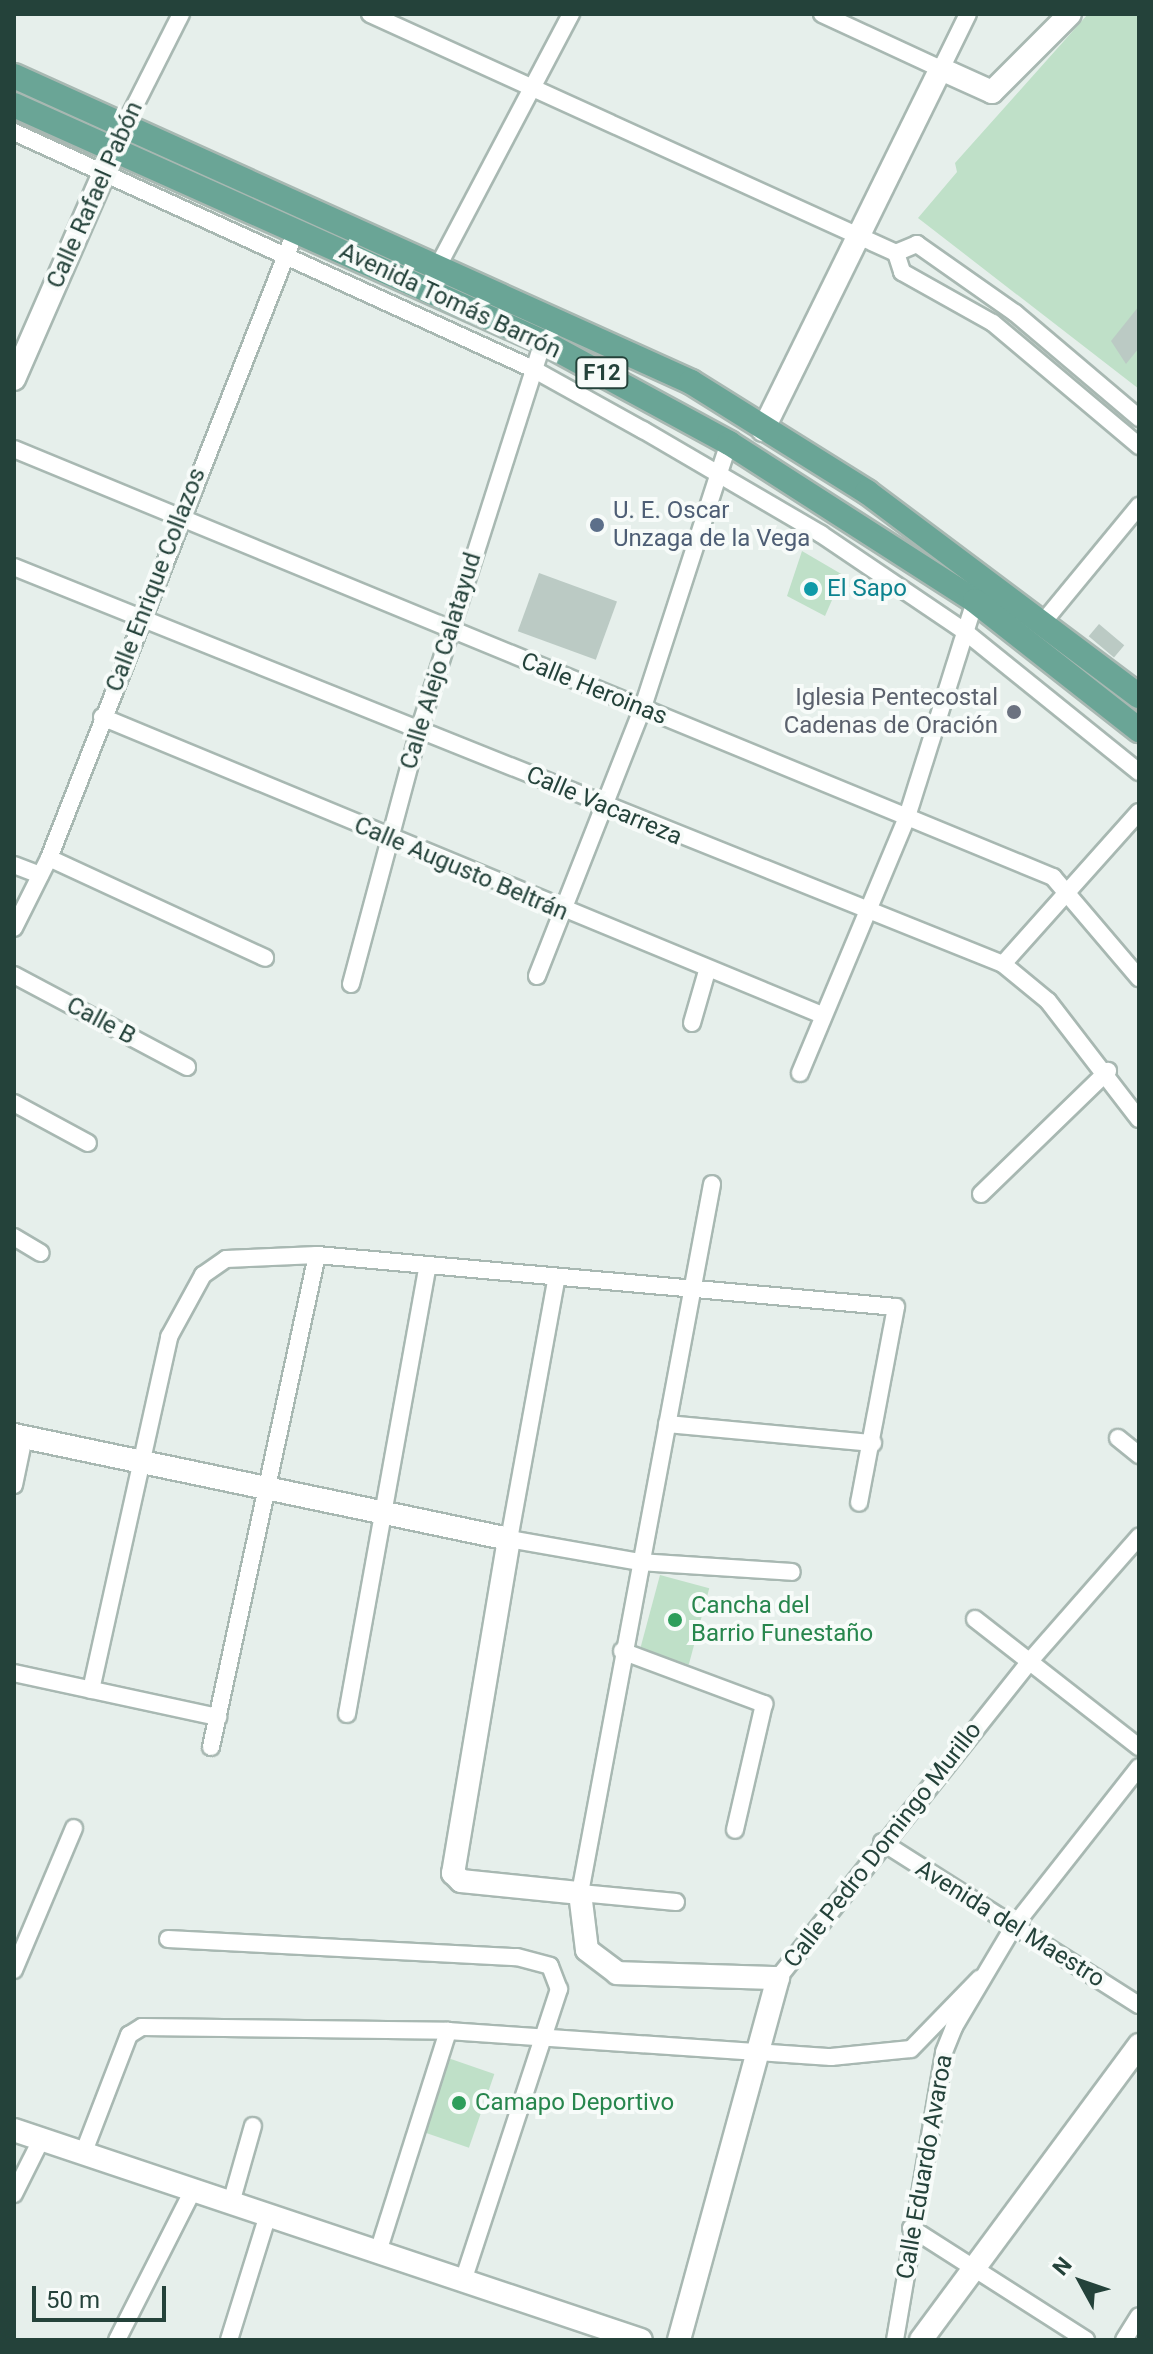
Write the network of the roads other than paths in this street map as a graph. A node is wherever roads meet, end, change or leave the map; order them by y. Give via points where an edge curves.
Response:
1 (181, 14) edge
2 (370, 14) edge
3 (571, 14) edge
4 (822, 14) edge
5 (968, 14) edge
6 (1070, 14) edge
7 (941, 69) junction
8 (14, 76) edge
9 (534, 91) junction
10 (14, 105) edge
11 (125, 125) junction
12 (14, 132) edge
13 (113, 147) junction
14 (103, 173) junction
15 (296, 230) junction
16 (860, 233) junction
17 (896, 253) junction
18 (288, 254) junction
19 (435, 272) junction
20 (543, 342) junction
21 (531, 368) junction
22 (14, 379) edge
23 (1139, 418) edge
24 (763, 430) junction
25 (729, 443) junction
26 (1139, 446) edge
27 (14, 449) edge
28 (715, 472) junction
29 (1139, 506) edge
30 (180, 516) junction
31 (14, 567) edge
32 (975, 601) junction
33 (143, 620) junction
34 (1045, 620) junction
35 (450, 629) junction
36 (963, 630) junction
37 (1139, 696) edge
38 (642, 710) junction
39 (102, 717) junction
40 (420, 727) junction
41 (1139, 730) edge
42 (1139, 772) edge
43 (607, 808) junction
44 (1139, 812) edge
45 (906, 820) junction
46 (388, 839) junction
47 (49, 858) junction
48 (14, 865) edge
49 (40, 875) junction
50 (1070, 893) junction
51 (566, 913) junction
52 (866, 914) junction
53 (14, 928) edge
54 (265, 958) dead end
55 (1003, 964) junction
56 (707, 971) junction
57 (14, 975) edge
58 (537, 976) dead end
59 (1139, 978) edge
60 (351, 984) dead end
61 (822, 1015) junction
62 (692, 1023) dead end
63 (187, 1067) dead end
64 (1108, 1071) junction
65 (800, 1073) dead end
66 (14, 1103) edge
67 (1139, 1119) edge
68 (88, 1143) dead end
69 (712, 1184) dead end
70 (981, 1194) dead end
71 (14, 1237) edge
72 (41, 1253) dead end
73 (317, 1255) junction
74 (427, 1268) junction
75 (556, 1281) junction
76 (692, 1292) junction
77 (667, 1424) junction
78 (19, 1436) edge
79 (1118, 1438) dead end
80 (873, 1443) junction
81 (1139, 1455) edge
82 (145, 1465) junction
83 (14, 1485) edge
84 (264, 1489) junction
85 (859, 1503) dead end
86 (384, 1511) junction
87 (1139, 1537) edge
88 (509, 1539) junction
89 (639, 1562) junction
90 (792, 1572) dead end
91 (975, 1619) dead end
92 (622, 1651) junction
93 (1029, 1662) junction
94 (14, 1673) edge
95 (91, 1690) junction
96 (347, 1714) dead end
97 (218, 1717) junction
98 (211, 1747) dead end
99 (1139, 1747) edge
100 (1139, 1767) edge
101 (74, 1828) dead end
102 (735, 1830) dead end
103 (882, 1842) junction
104 (580, 1893) junction
105 (676, 1902) dead end
106 (1014, 1926) junction
107 (168, 1939) dead end
108 (14, 1970) edge
109 (778, 1978) junction
110 (979, 1979) junction
111 (1139, 2005) edge
112 (448, 2031) junction
113 (544, 2039) junction
114 (1139, 2045) edge
115 (762, 2056) junction
116 (253, 2126) dead end
117 (14, 2130) edge
118 (41, 2140) junction
119 (83, 2154) junction
120 (193, 2190) junction
121 (14, 2194) edge
122 (231, 2203) junction
123 (268, 2215) junction
124 (911, 2228) junction
125 (378, 2252) junction
126 (970, 2265) junction
127 (463, 2281) junction
128 (1139, 2316) edge
129 (117, 2340) edge
130 (229, 2340) edge
131 (641, 2340) edge
132 (679, 2340) edge
133 (895, 2340) edge
134 (921, 2340) edge
135 (1086, 2340) edge
136 (1124, 2340) edge

1 - 11 street, Calle Rafael Pabón
2 - 9 street
3 - 9 street
4 - 7 street
5 - 7 street
6 - 7 street via 992,92
7 - 16 street
8 - 11 main road, Avenida Tomás Barrón / F12
9 - 16 street
9 - 19 street
10 - 13 main road, Avenida Tomás Barrón / F12
11 - 13 street, Calle Rafael Pabón
11 - 19 main road, Avenida Tomás Barrón / F12
12 - 14 street
13 - 14 street, Calle Rafael Pabón
13 - 15 main road, Avenida Tomás Barrón / F12
14 - 18 street
14 - 22 street, Calle Rafael Pabón
15 - 18 street, Calle Enrique Collazos
15 - 20 main road, Avenida Tomás Barrón / F12
16 - 17 street
16 - 24 street
17 - 23 street via 917,244 1015,313
17 - 26 street via 902,272 993,323
18 - 21 street
18 - 30 street, Calle Enrique Collazos
19 - 24 main road, Avenida Tomás Barrón / F12 via 691,382
20 - 21 street, Calle Alejo Calatayud
20 - 25 main road, Avenida Tomás Barrón / F12
21 - 28 street
21 - 35 street, Calle Alejo Calatayud
24 - 34 main road, Avenida Tomás Barrón / F12 via 867,492
25 - 28 street
25 - 32 main road, Avenida Tomás Barrón / F12
27 - 30 street, Calle Heroinas
28 - 36 street
28 - 38 street
29 - 34 street
30 - 33 street, Calle Enrique Collazos
30 - 35 street, Calle Heroinas
31 - 33 street, Calle Vacarreza
32 - 36 street
32 - 41 main road, Avenida Tomás Barrón / F12
33 - 39 street, Calle Enrique Collazos
33 - 40 street, Calle Vacarreza
34 - 37 main road, Avenida Tomás Barrón / F12
35 - 38 street, Calle Heroinas
35 - 40 street, Calle Alejo Calatayud
36 - 42 street
36 - 45 street
38 - 43 street
38 - 45 street, Calle Heroinas
39 - 46 street, Calle Augusto Beltrán
39 - 47 street, Calle Enrique Collazos
40 - 43 street, Calle Vacarreza
40 - 46 street, Calle Alejo Calatayud
43 - 51 street
43 - 52 street, Calle Vacarreza
44 - 50 street
45 - 50 street, Calle Heroinas via 1053,877
45 - 52 street
46 - 51 street, Calle Augusto Beltrán
46 - 60 street, Calle Alejo Calatayud
47 - 49 street, Calle Enrique Collazos
47 - 54 street
48 - 49 street
49 - 53 street, Calle Enrique Collazos
50 - 55 street
50 - 59 street, Calle Heroinas
51 - 56 street, Calle Augusto Beltrán
51 - 58 street
52 - 55 street, Calle Vacarreza
52 - 61 street
55 - 64 street, Calle Vacarreza via 1048,1001
56 - 61 street, Calle Augusto Beltrán
56 - 62 street
57 - 63 street, Calle B
61 - 65 street
64 - 67 street, Calle Vacarreza
64 - 70 street
66 - 68 street
69 - 76 street
71 - 72 street
73 - 74 street
73 - 82 street via 226,1259 203,1275 169,1337
73 - 84 street
74 - 75 street
74 - 86 street
75 - 76 street
75 - 88 street
76 - 77 street
76 - 80 street via 896,1307
77 - 80 street
77 - 89 street
78 - 82 street
78 - 83 street
79 - 81 street
80 - 85 street
82 - 84 street
82 - 95 street
84 - 86 street
84 - 97 street
86 - 88 street
86 - 96 street
87 - 93 street, Calle Pedro Domingo Murillo
88 - 89 street
88 - 104 street via 450,1864 461,1881
89 - 90 street
89 - 92 street
91 - 93 street
92 - 102 street via 764,1704
92 - 104 street
93 - 99 street
93 - 103 street, Calle Pedro Domingo Murillo
94 - 95 street
95 - 97 street
97 - 98 street
100 - 106 street, Calle Eduardo Avaroa
101 - 108 street
103 - 106 street, Avenida del Maestro
103 - 109 street, Calle Pedro Domingo Murillo
104 - 105 street
104 - 109 street via 587,1950 617,1973
106 - 110 street, Calle Eduardo Avaroa
106 - 111 street, Avenida del Maestro
107 - 113 street via 517,1957 550,1966 559,1989
109 - 115 street, Calle Pedro Domingo Murillo
110 - 115 street via 911,2049
110 - 124 street, Calle Eduardo Avaroa via 944,2052
112 - 113 street
112 - 119 street via 142,2027 129,2035
112 - 125 street
113 - 115 street
113 - 127 street
114 - 126 street
115 - 132 street, Calle Pedro Domingo Murillo
116 - 122 street
117 - 118 street
118 - 119 street
118 - 121 street
119 - 120 street
120 - 122 street
120 - 129 street
122 - 123 street
123 - 125 street
123 - 130 street
124 - 126 street
124 - 133 street, Calle Eduardo Avaroa
125 - 127 street
126 - 134 street
126 - 135 street
127 - 131 street
128 - 136 street

